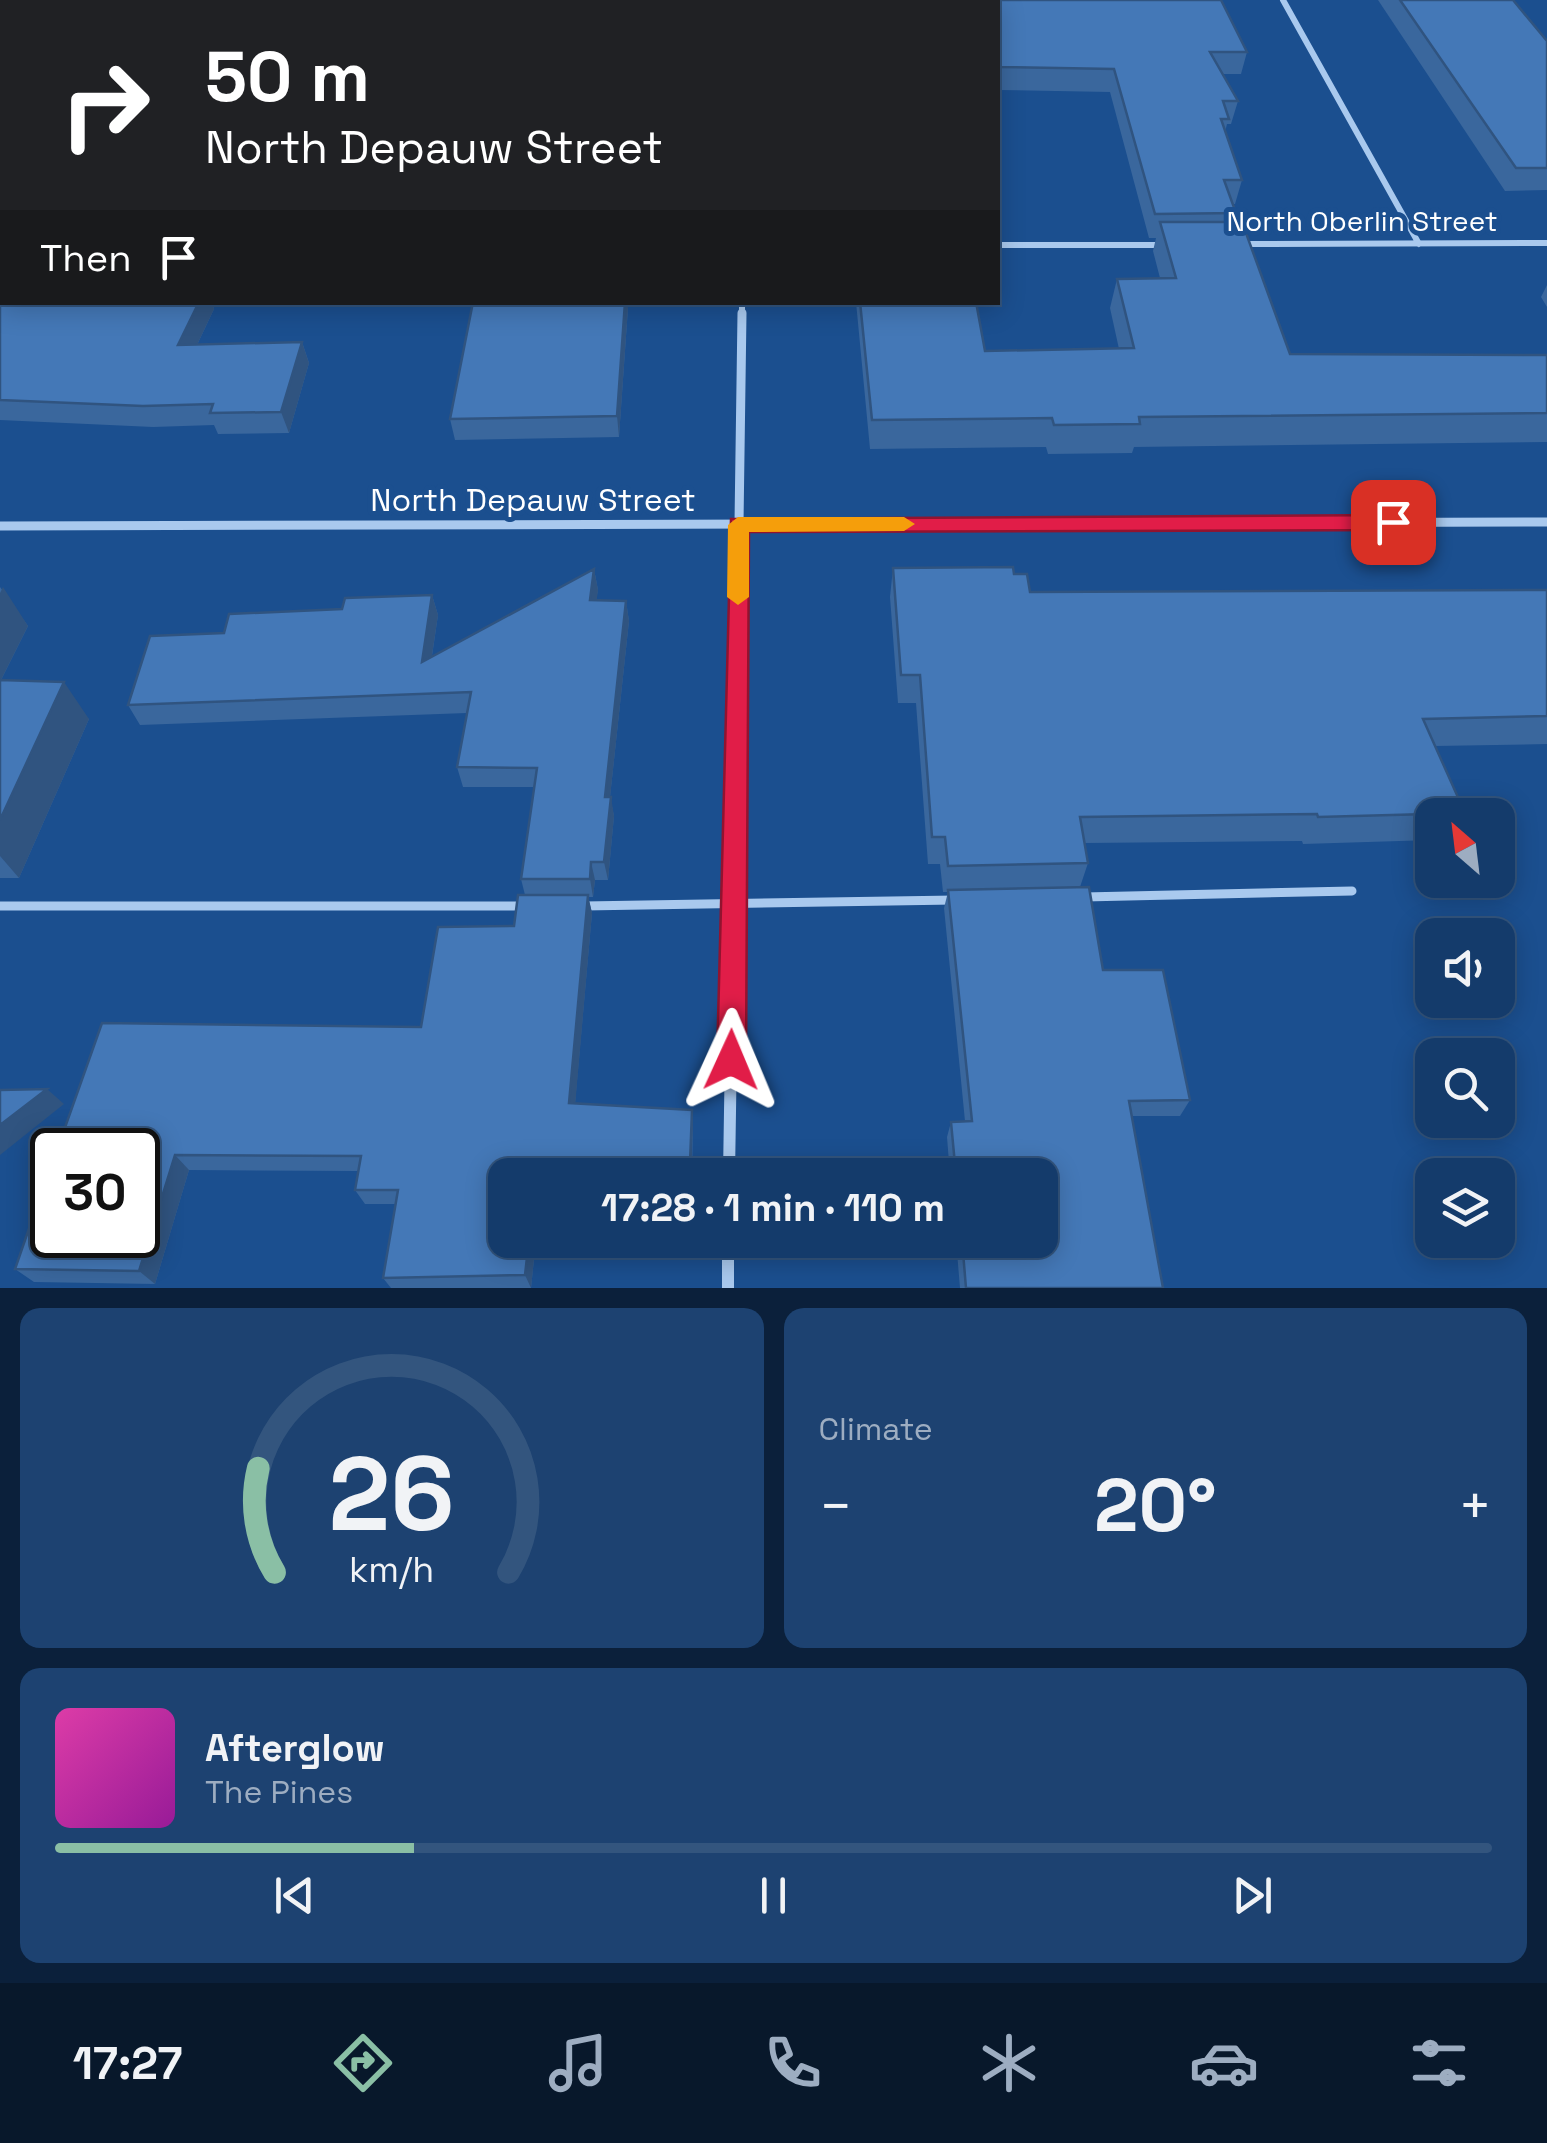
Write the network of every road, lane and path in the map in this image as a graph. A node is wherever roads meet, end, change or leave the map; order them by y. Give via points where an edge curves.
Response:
1 (1282, 0) edge
2 (1547, 243) edge
3 (1228, 244) edge
4 (1420, 244) junction
5 (1000, 245) edge
6 (1170, 245) edge
7 (742, 305) edge
8 (1547, 522) edge
9 (738, 525) junction
10 (0, 526) edge
11 (1352, 891) dead end
12 (1072, 898) edge
13 (973, 900) edge
14 (0, 906) edge
15 (535, 906) edge
16 (575, 906) edge
17 (734, 906) junction
18 (730, 1158) edge
19 (728, 1258) edge
20 (728, 1288) edge

1 - 4 street
2 - 4 street, North Oberlin Street
3 - 4 street, North Oberlin Street
5 - 6 street
7 - 9 street
8 - 9 street, North Depauw Street
9 - 10 street, North Depauw Street
9 - 17 street
11 - 12 lane
13 - 17 lane
14 - 15 lane
16 - 17 lane
17 - 18 street
19 - 20 street

